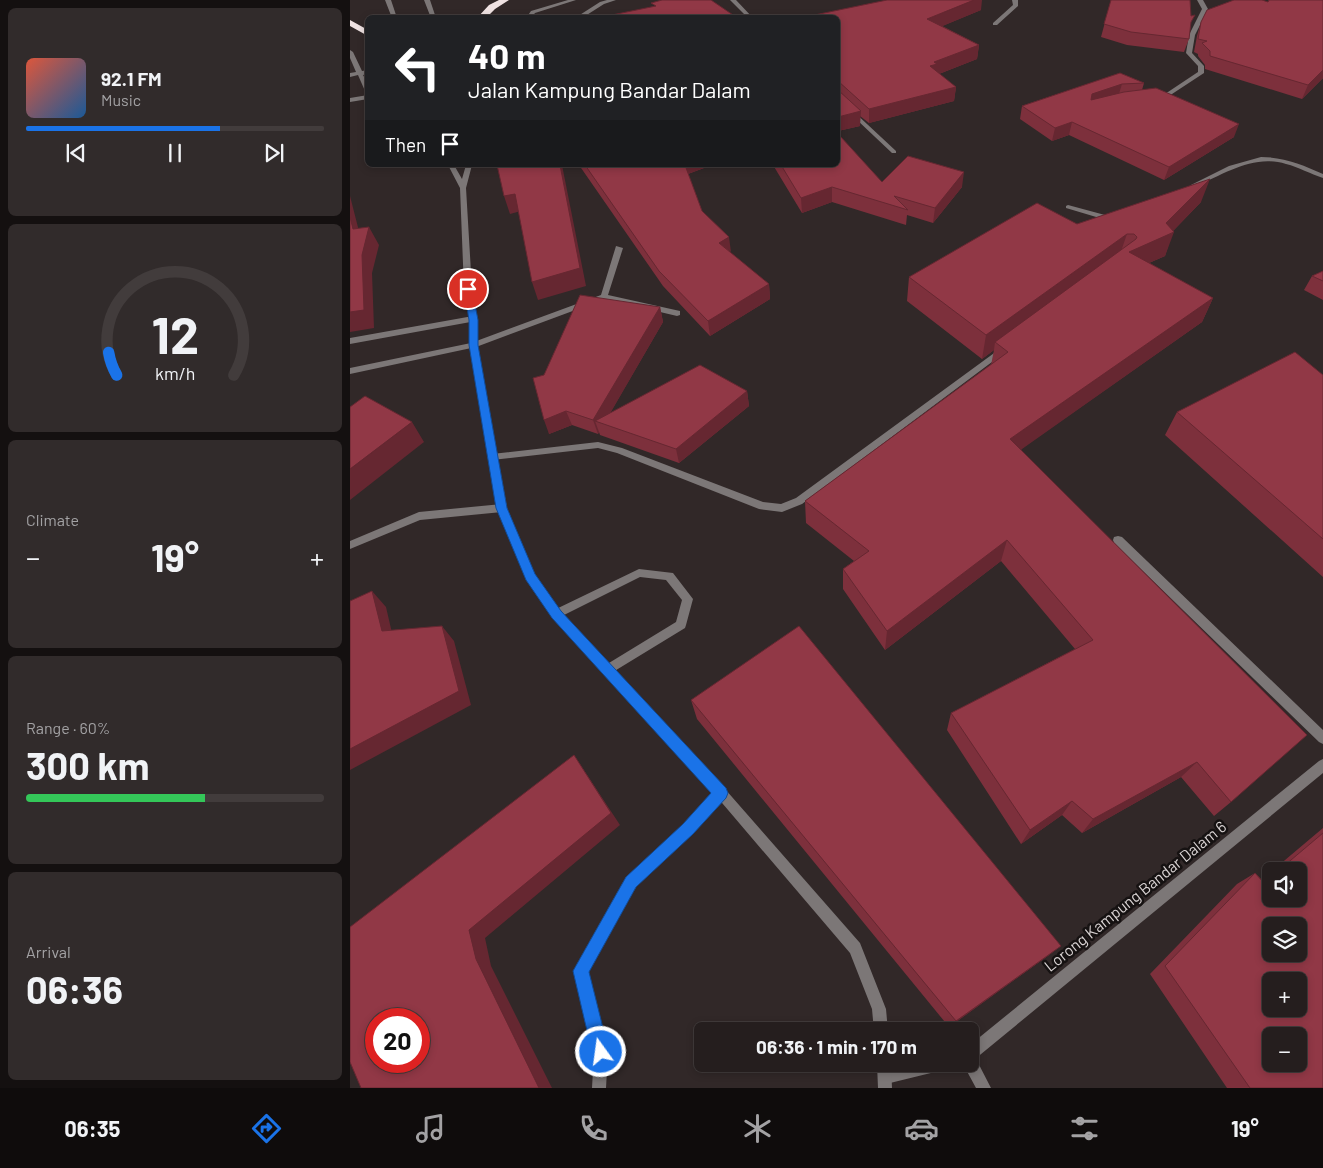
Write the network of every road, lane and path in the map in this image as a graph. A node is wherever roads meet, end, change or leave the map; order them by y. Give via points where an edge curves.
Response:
1 (388, 0) edge
2 (427, 0) edge
3 (505, 0) edge
4 (573, 0) edge
5 (613, 0) edge
6 (732, 0) edge
7 (1015, 0) edge
8 (1200, 0) edge
9 (394, 15) edge
10 (433, 15) edge
11 (484, 15) edge
12 (530, 15) edge
13 (582, 15) edge
14 (748, 15) edge
15 (350, 22) edge
16 (995, 24) dead end
17 (365, 32) edge
18 (350, 52) edge
19 (365, 73) edge
20 (359, 74) junction
21 (350, 75) edge
22 (365, 85) edge
23 (365, 97) edge
24 (1151, 97) edge
25 (350, 100) edge
26 (840, 101) edge
27 (894, 152) dead end
28 (452, 167) edge
29 (468, 167) edge
30 (1323, 176) edge
31 (463, 188) junction
32 (1184, 190) edge
33 (1068, 207) dead end
34 (1120, 220) edge
35 (620, 248) dead end
36 (604, 296) junction
37 (677, 313) dead end
38 (474, 320) junction
39 (350, 341) edge
40 (1012, 343) edge
41 (473, 345) junction
42 (350, 371) edge
43 (492, 457) junction
44 (502, 508) junction
45 (1118, 540) dead end
46 (350, 545) edge
47 (556, 614) junction
48 (608, 670) junction
49 (1323, 738) edge
50 (1323, 765) edge
51 (721, 793) junction
52 (880, 1022) edge
53 (979, 1047) edge
54 (903, 1072) edge
55 (975, 1072) edge
56 (885, 1076) edge
57 (599, 1088) edge
58 (984, 1088) edge

1 - 9 street
2 - 10 street
3 - 11 highway
4 - 12 street
5 - 13 street
6 - 14 street
7 - 16 street via 1016,5
8 - 24 street via 1205,9 1192,35 1189,53 1201,66 1201,73 1170,93
15 - 17 highway
18 - 20 street
19 - 20 street
20 - 21 street
20 - 22 street
23 - 25 street
26 - 27 street
28 - 31 street
29 - 31 street
30 - 32 street via 1271,159 1246,162
31 - 38 street via 468,289
33 - 34 street
35 - 36 street
36 - 37 street
36 - 41 street
38 - 39 street
38 - 41 street
40 - 43 street via 799,501 782,508 762,506 619,450 598,445
41 - 42 street
41 - 43 street
43 - 44 street
44 - 46 street via 419,516
44 - 47 street via 530,576
45 - 49 street
47 - 48 street
47 - 48 street via 639,573 668,576 688,598 680,625
48 - 51 street
50 - 53 street, Lorong Kampung Bandar Dalam 6
51 - 52 street via 854,948 879,1009
51 - 57 street via 631,882 581,971 601,1052
54 - 56 street
55 - 58 street

